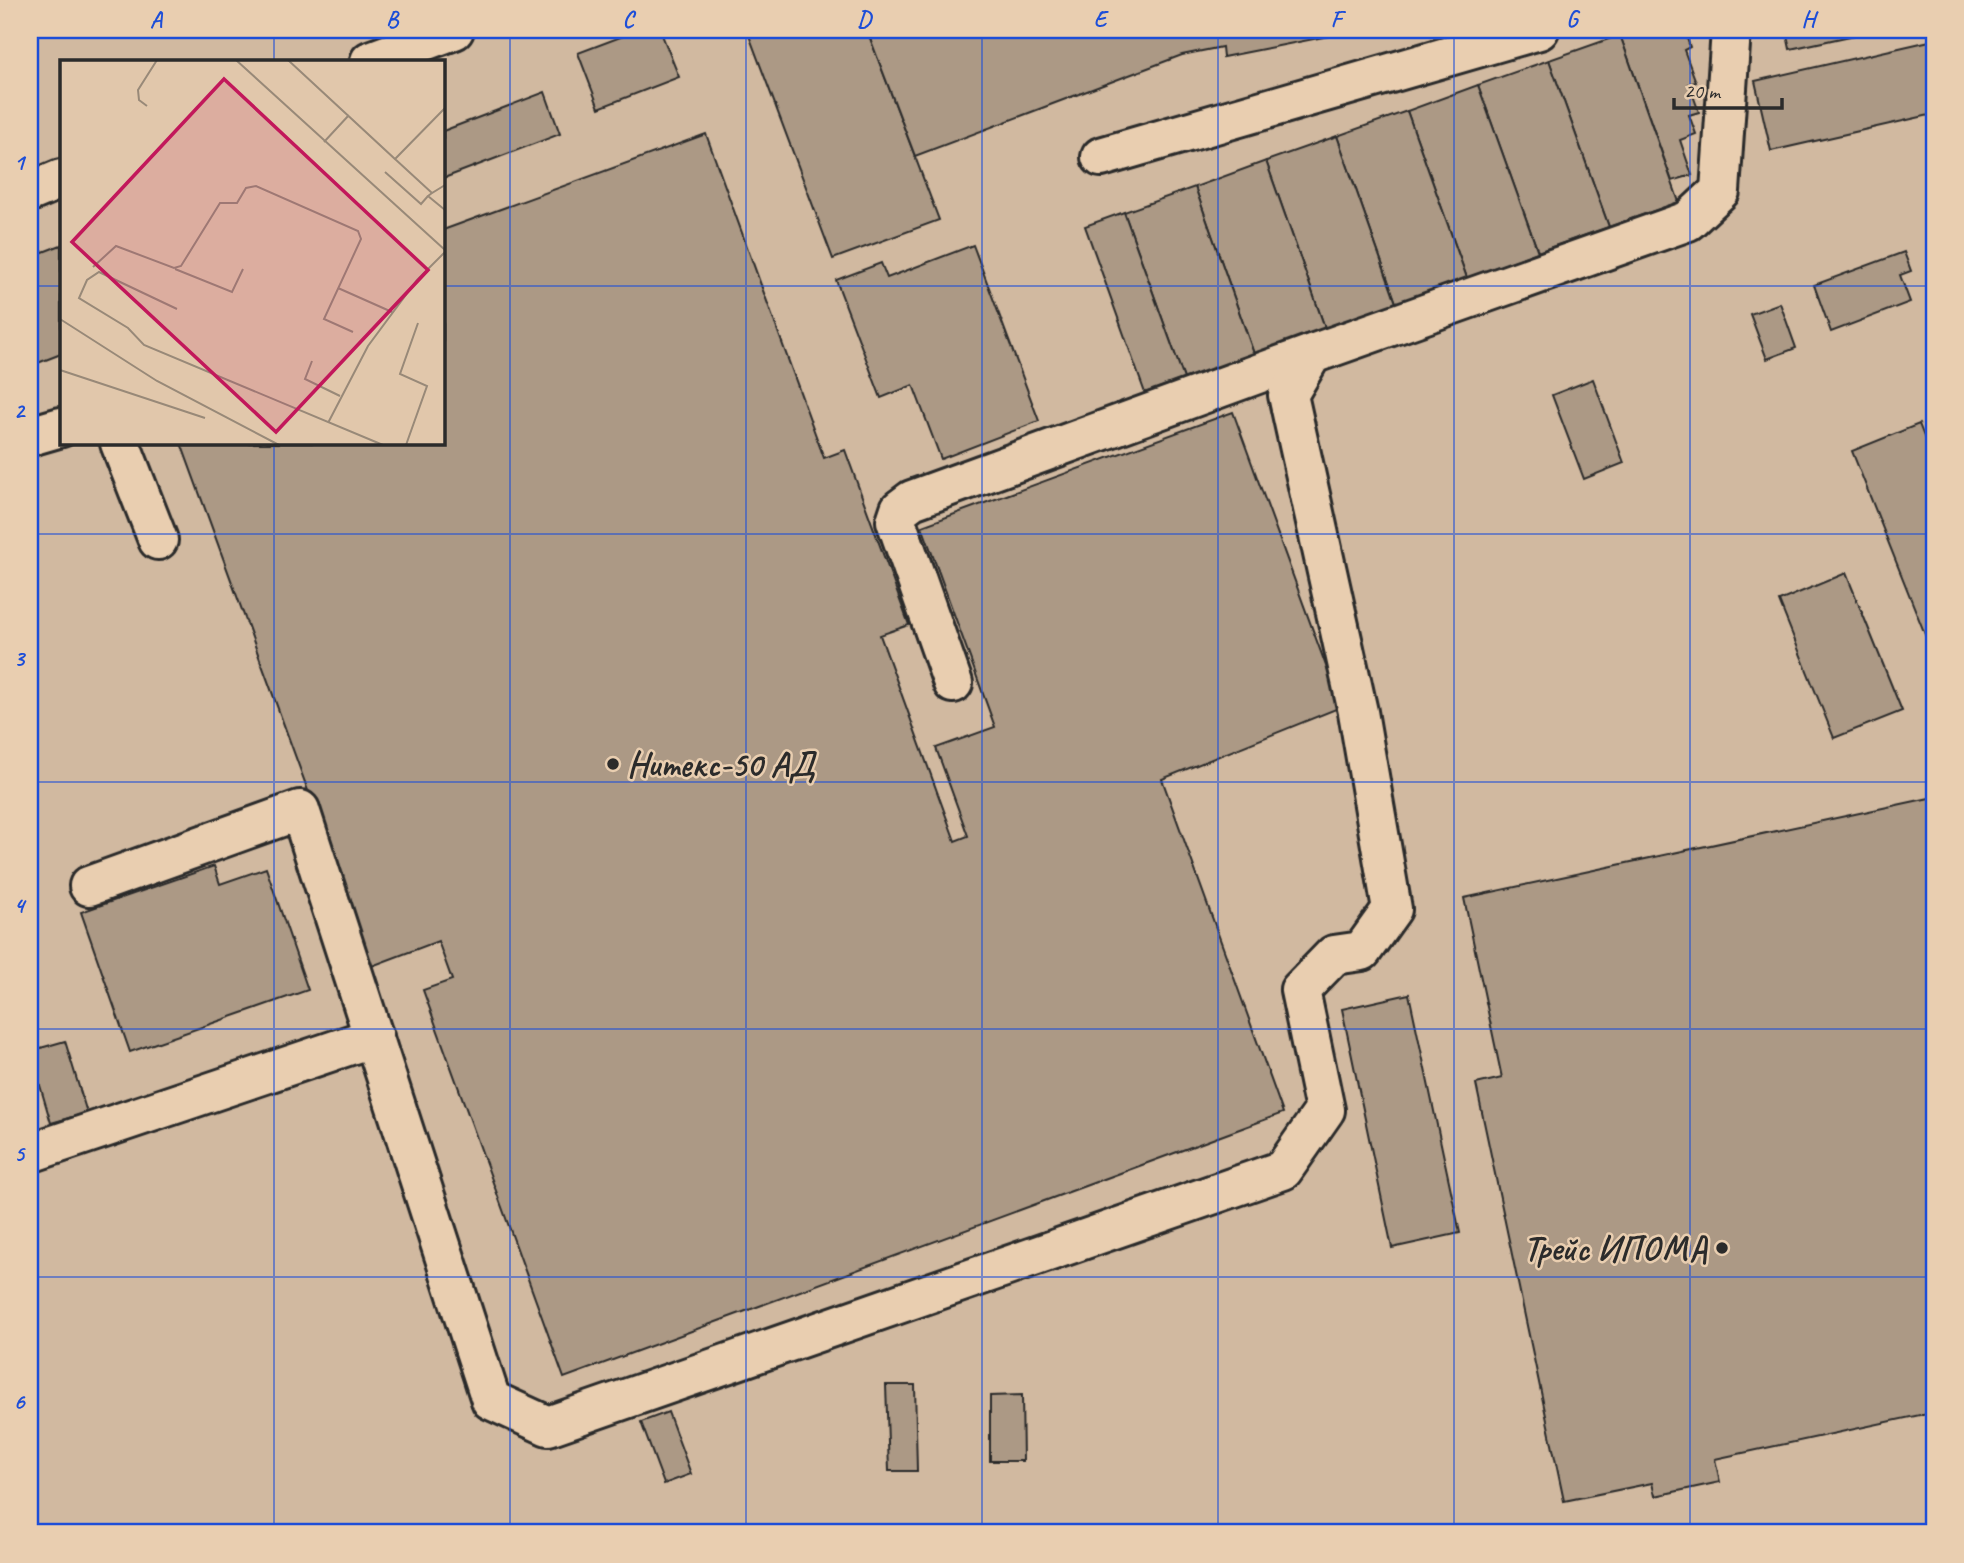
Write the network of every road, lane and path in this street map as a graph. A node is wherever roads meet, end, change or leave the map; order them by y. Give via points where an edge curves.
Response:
1 (454, 30) edge
2 (1539, 30) edge
3 (1731, 30) edge
4 (373, 60) edge
5 (1101, 158) dead end
6 (60, 179) edge
7 (30, 192) edge
8 (1312, 354) junction
9 (60, 427) edge
10 (30, 436) edge
11 (120, 444) edge
12 (158, 540) dead end
13 (953, 683) dead end
14 (89, 886) dead end
15 (374, 1037) junction
16 (30, 1153) edge

1 - 4 street
2 - 5 street
3 - 8 street via 1720,191 1688,221
6 - 7 street
8 - 13 street via 912,499 900,509 896,521
8 - 15 street via 1288,396 1359,712 1392,909 1362,951 1334,955 1300,990 1325,1110 1283,1170 548,1426 491,1400
9 - 10 street
11 - 12 street
14 - 15 street via 300,810
15 - 16 street

